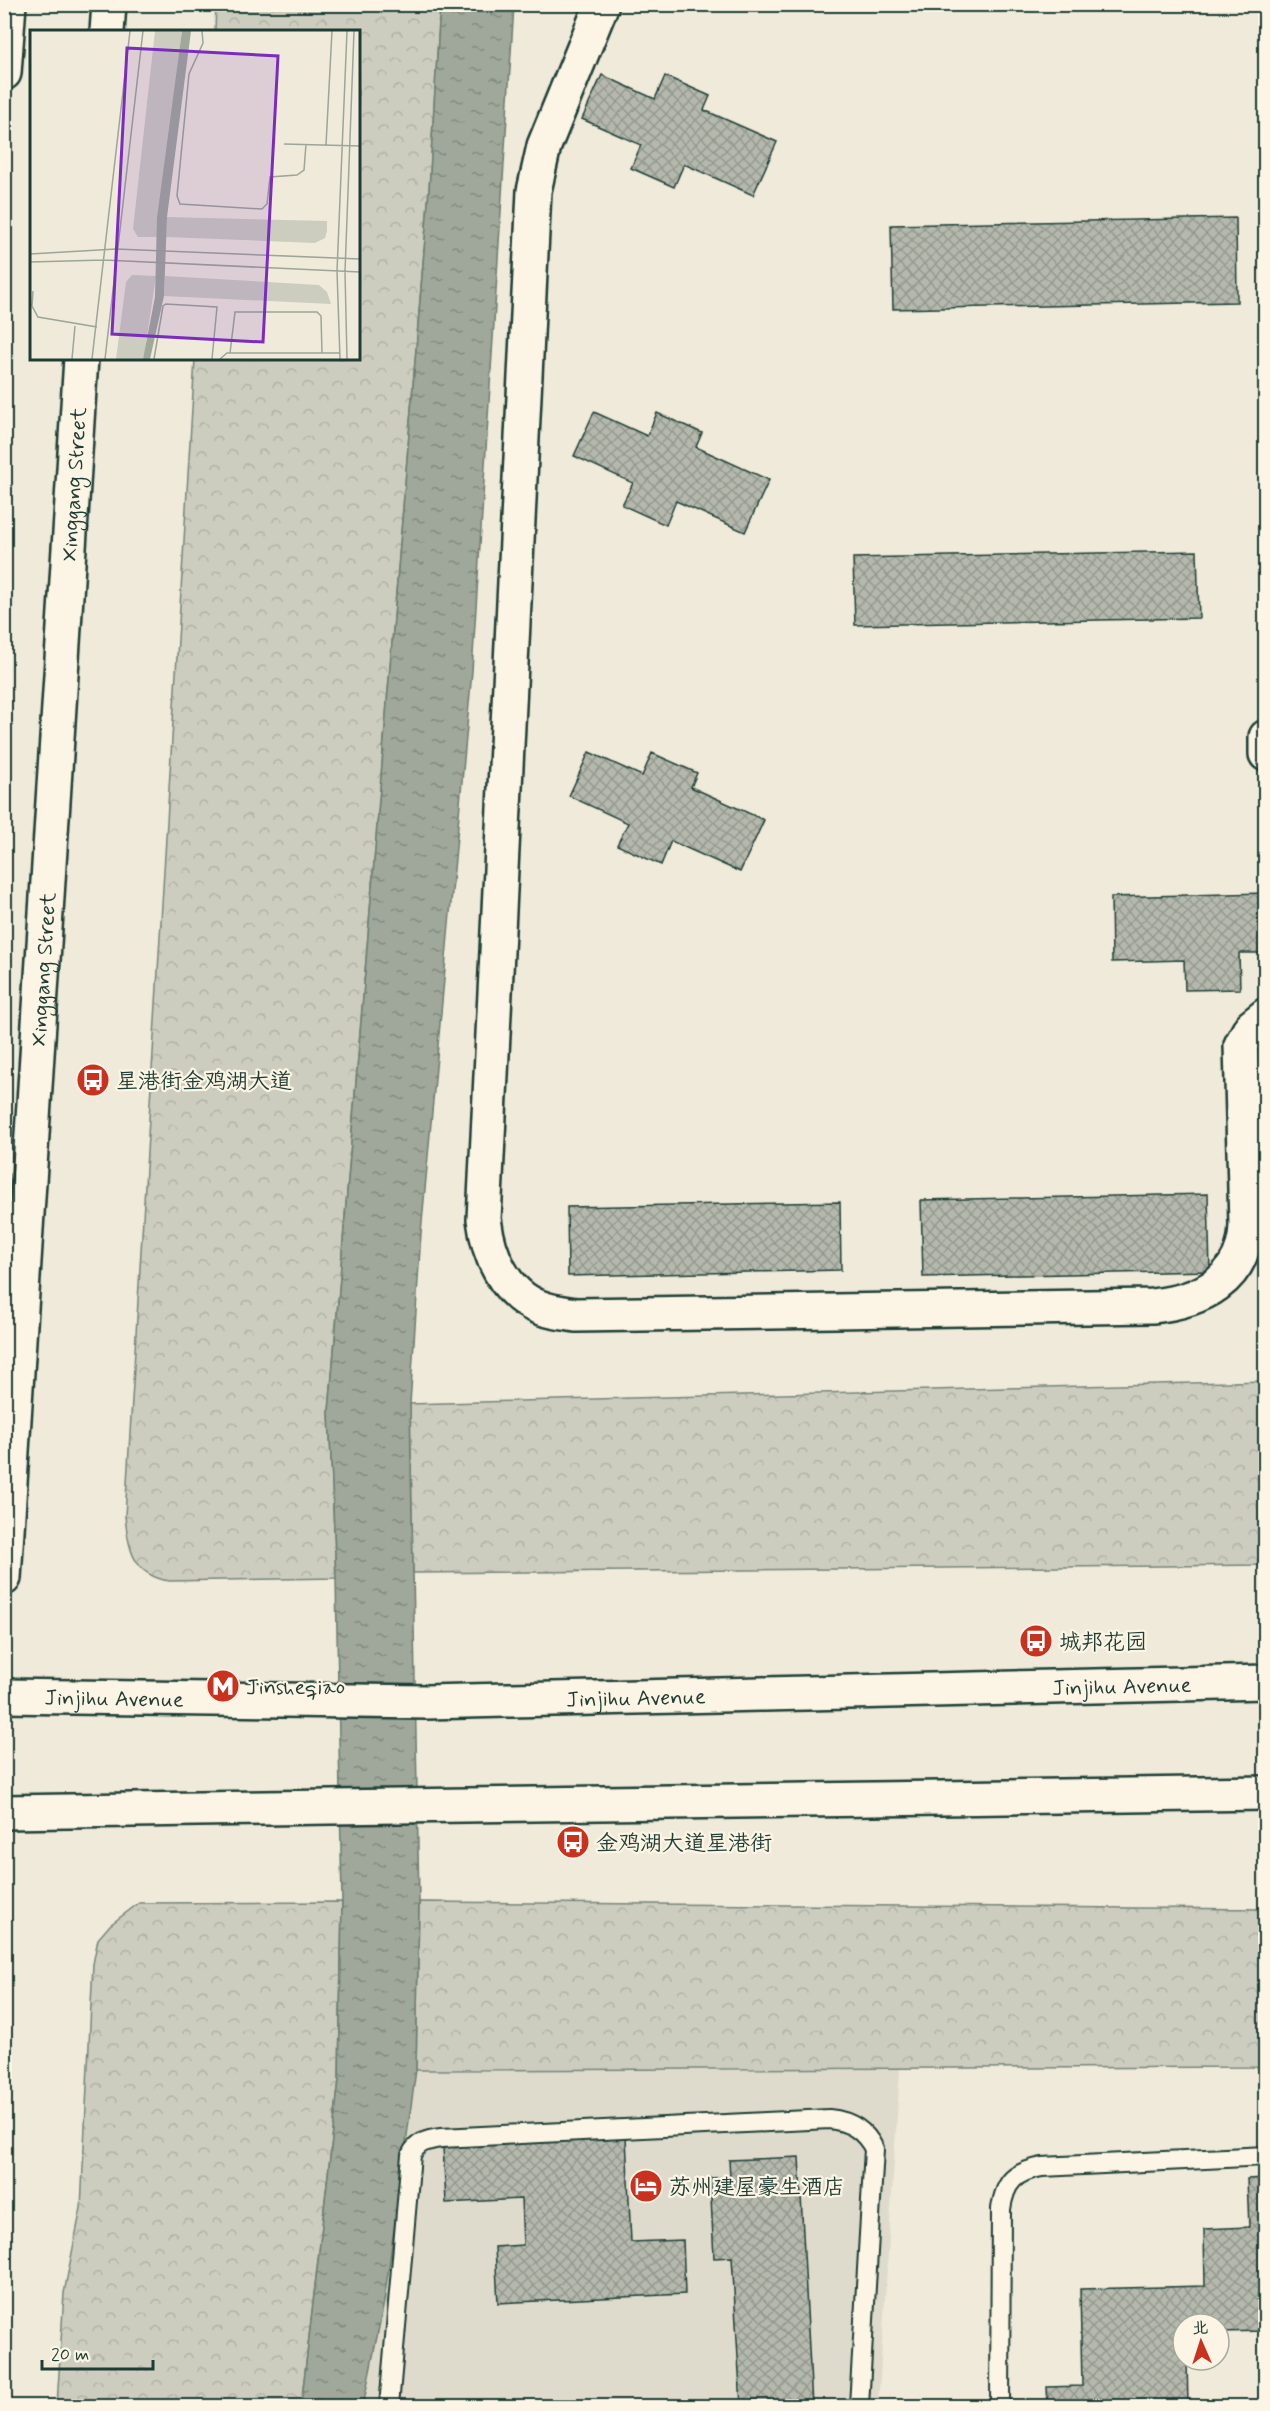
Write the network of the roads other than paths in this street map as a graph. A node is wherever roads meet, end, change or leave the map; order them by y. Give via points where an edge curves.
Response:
1 (9, 4) edge
2 (109, 4) edge
3 (602, 4) edge
4 (106, 30) edge
5 (4, 73) edge
6 (81, 360) edge
7 (1266, 737) edge
8 (1266, 754) edge
9 (1266, 1015) edge
10 (4, 1578) edge
11 (1266, 1682) edge
12 (4, 1696) edge
13 (1266, 1793) edge
14 (4, 1812) edge
15 (1266, 2156) edge
16 (389, 2406) edge
17 (859, 2406) edge
18 (1000, 2406) edge

1 - 5 main road
2 - 4 main road
3 - 9 main road via 544,147 534,191 484,1219 491,1251 506,1281 530,1303 576,1315 1152,1306 1190,1300 1221,1282 1244,1246 1241,1045 1256,1020
6 - 10 main road, Xinggang Street
7 - 8 main road
11 - 12 main road, Jinjihu Avenue via 426,1702
13 - 14 main road
15 - 18 lane via 1042,2167 1012,2179 1001,2209
16 - 17 lane via 411,2155 421,2142 829,2119 841,2120 860,2130 874,2149

